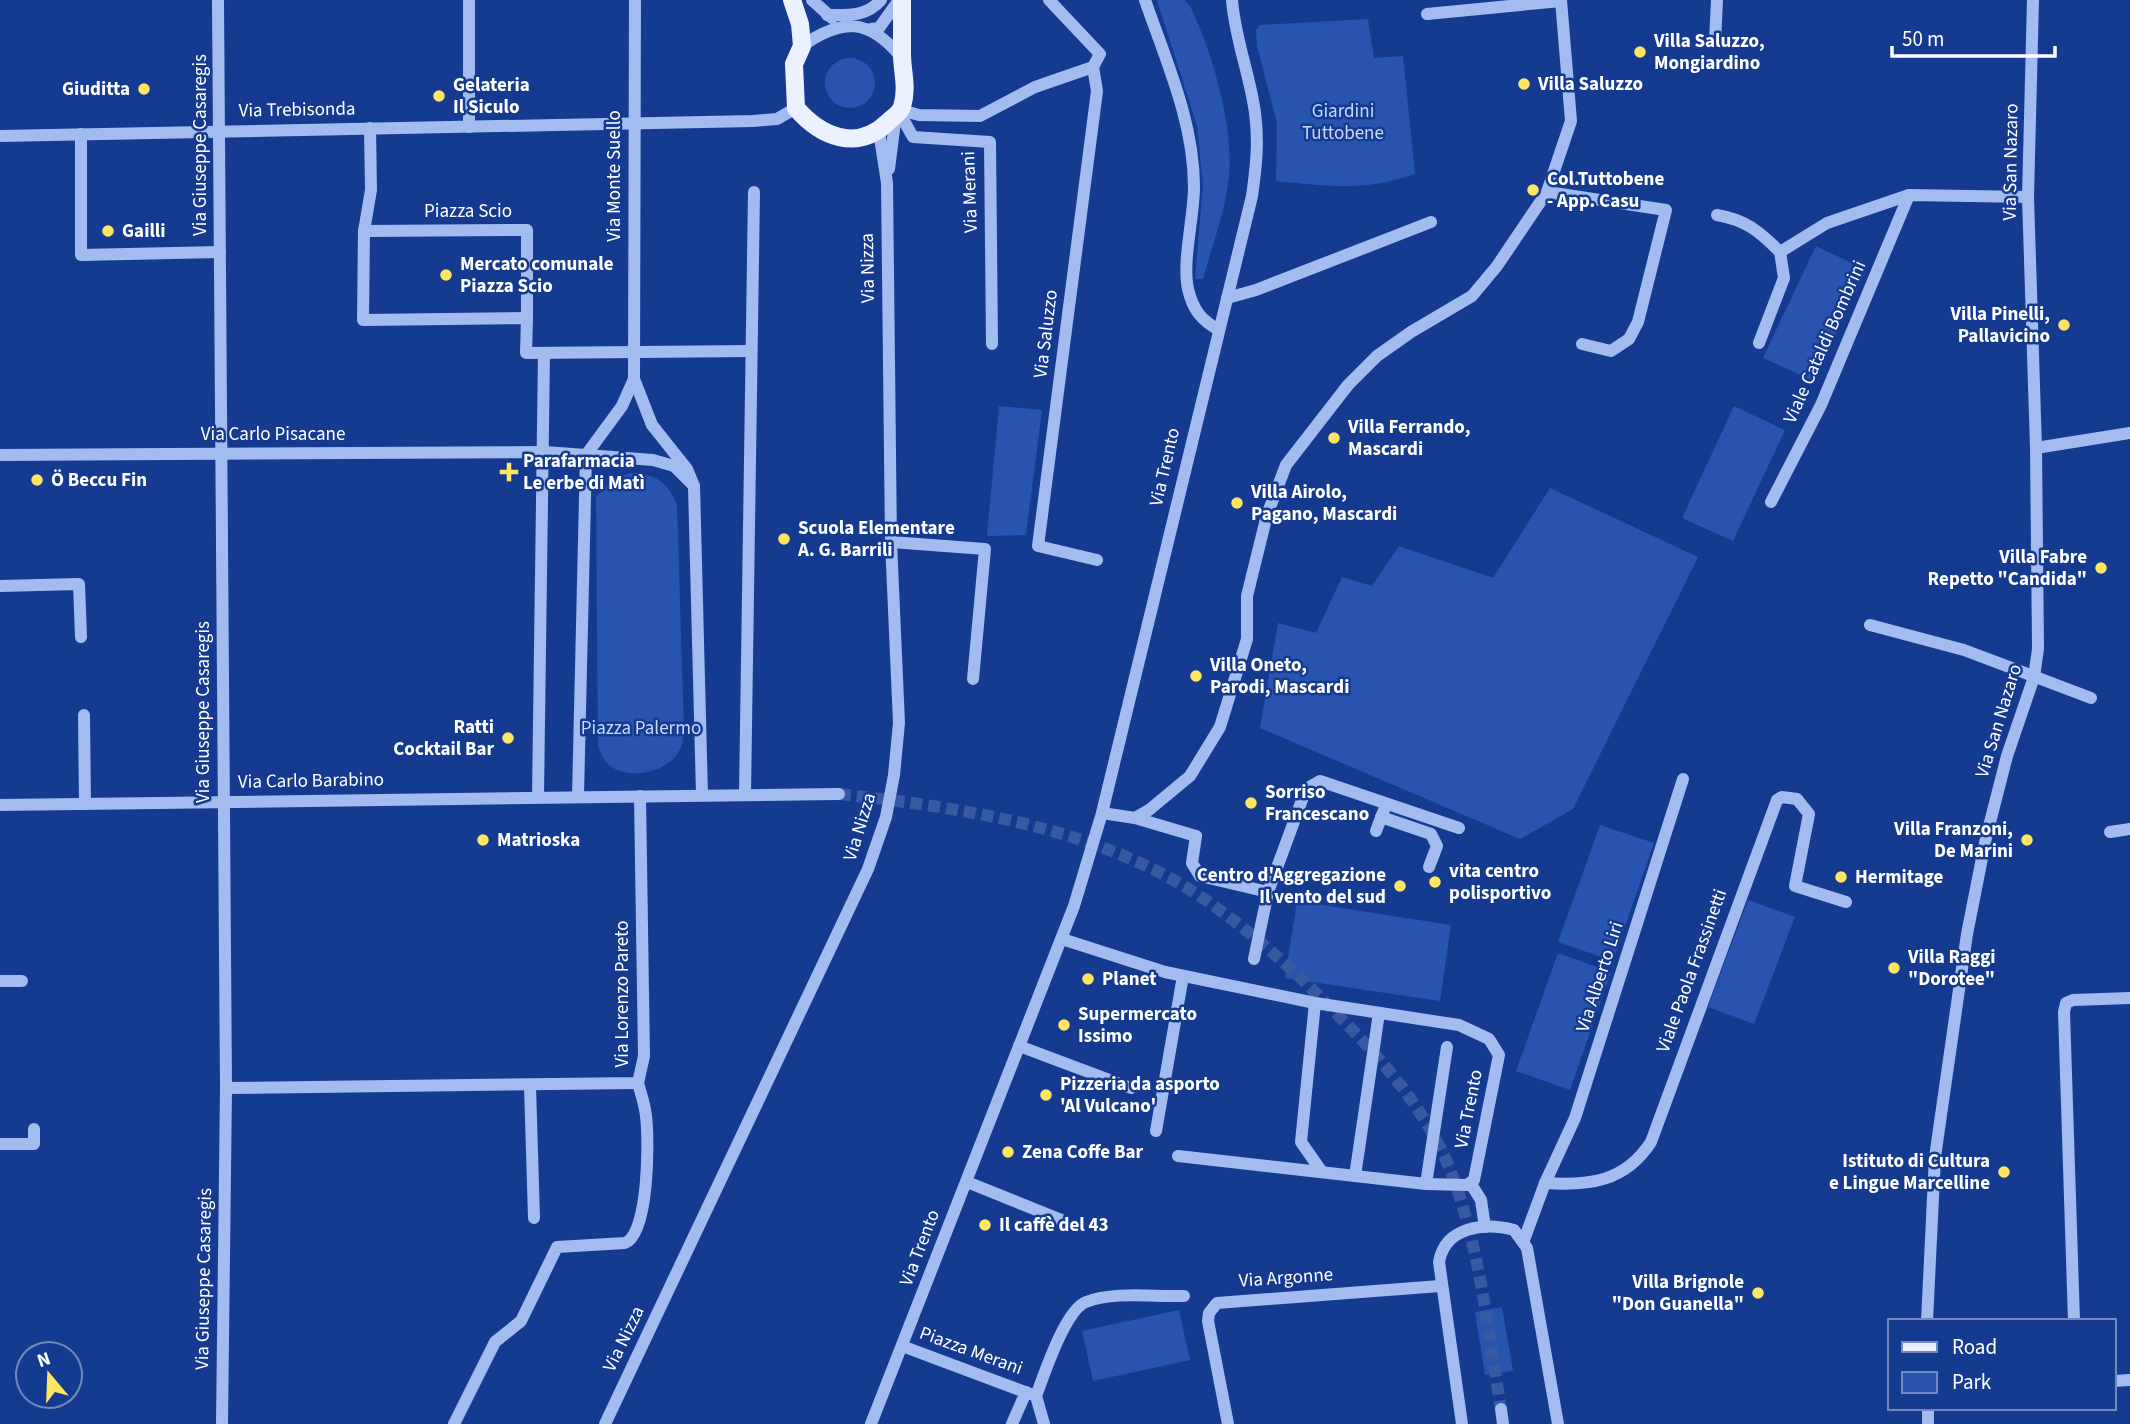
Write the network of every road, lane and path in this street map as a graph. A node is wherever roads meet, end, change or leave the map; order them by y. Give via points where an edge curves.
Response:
1 (218, 0) edge
2 (469, 0) edge
3 (635, 0) edge
4 (792, 0) edge
5 (881, 0) edge
6 (900, 0) edge
7 (1049, 0) edge
8 (1144, 0) edge
9 (1232, 0) edge
10 (1561, 0) edge
11 (1717, 0) edge
12 (2033, 0) edge
13 (814, 1) edge
14 (1427, 14) dead end
15 (827, 15) junction
16 (844, 25) junction
17 (871, 29) junction
18 (1715, 41) dead end
19 (802, 46) junction
20 (901, 57) junction
21 (1093, 67) junction
22 (796, 108) junction
23 (899, 112) junction
24 (633, 124) junction
25 (469, 127) junction
26 (370, 128) junction
27 (219, 131) junction
28 (879, 131) junction
29 (81, 134) junction
30 (0, 136) edge
31 (887, 183) junction
32 (754, 192) dead end
33 (1547, 192) junction
34 (1909, 195) junction
35 (2028, 197) junction
36 (1717, 215) dead end
37 (1431, 222) dead end
38 (364, 231) junction
39 (1780, 251) junction
40 (220, 252) junction
41 (1227, 298) junction
42 (527, 318) junction
43 (1219, 330) junction
44 (1759, 343) dead end
45 (992, 344) dead end
46 (1582, 344) dead end
47 (751, 351) junction
48 (634, 352) junction
49 (544, 353) junction
50 (634, 379) junction
51 (2130, 433) edge
52 (2036, 448) junction
53 (545, 452) junction
54 (221, 454) junction
55 (0, 455) edge
56 (586, 455) junction
57 (694, 486) junction
58 (1771, 502) dead end
59 (891, 542) junction
60 (1097, 560) dead end
61 (0, 586) edge
62 (1870, 625) dead end
63 (81, 637) dead end
64 (2034, 677) junction
65 (973, 679) dead end
66 (2091, 698) dead end
67 (84, 715) dead end
68 (1683, 779) dead end
69 (745, 794) junction
70 (839, 794) tunnel mouth
71 (702, 795) junction
72 (578, 796) junction
73 (640, 796) junction
74 (538, 797) junction
75 (223, 802) junction
76 (1386, 803) junction
77 (85, 804) junction
78 (0, 805) edge
79 (1102, 813) junction
80 (1381, 817) junction
81 (1135, 818) junction
82 (1458, 828) dead end
83 (2130, 829) edge
84 (1376, 831) dead end
85 (2110, 832) dead end
86 (1429, 867) dead end
87 (1268, 892) junction
88 (1846, 902) dead end
89 (1062, 939) junction
90 (1254, 959) dead end
91 (1182, 976) junction
92 (0, 981) edge
93 (22, 981) dead end
94 (2130, 998) edge
95 (1315, 1003) junction
96 (1379, 1013) junction
97 (1019, 1046) junction
98 (1447, 1047) dead end
99 (638, 1083) junction
100 (530, 1086) junction
101 (226, 1088) junction
102 (1131, 1088) dead end
103 (34, 1129) dead end
104 (1156, 1131) dead end
105 (0, 1144) edge
106 (1178, 1156) dead end
107 (1322, 1172) junction
108 (1355, 1176) junction
109 (967, 1182) junction
110 (1545, 1183) junction
111 (1426, 1184) junction
112 (1471, 1184) junction
113 (534, 1218) dead end
114 (1064, 1221) dead end
115 (1485, 1227) junction
116 (1524, 1240) junction
117 (1440, 1286) junction
118 (1184, 1296) dead end
119 (1927, 1319) edge
120 (2074, 1319) edge
121 (902, 1346) junction
122 (1031, 1394) junction
123 (1501, 1409) tunnel mouth
124 (222, 1424) edge
125 (454, 1424) edge
126 (605, 1424) edge
127 (871, 1424) edge
128 (1012, 1424) edge
129 (1044, 1424) edge
130 (1228, 1424) edge
131 (1462, 1424) edge
132 (1503, 1424) edge
133 (1559, 1424) edge

1 - 27 street, Via Giuseppe Casaregis
2 - 25 street
3 - 24 street, Via Monte Suello
4 - 19 main road
5 - 15 street via 859,15
6 - 17 street via 879,28
6 - 20 main road
7 - 21 street via 1100,54
8 - 43 street via 1189,128 1194,187 1187,285 1202,321
9 - 41 street, Via Trento via 1255,113 1258,153
10 - 14 street
10 - 33 street via 1571,121
11 - 18 street
12 - 35 street, Via San Nazaro
13 - 15 street
15 - 16 street
16 - 17 street
16 - 19 street via 826,30
17 - 20 street via 887,39
19 - 22 main road via 794,64
20 - 23 main road via 906,85
21 - 23 street via 1035,86 980,116
21 - 60 street, Via Saluzzo via 1097,91 1038,547
22 - 24 street, Via Trebisonda via 777,119
22 - 28 main road via 817,130 837,138 859,139
23 - 28 main road
23 - 31 street, Via Nizza
23 - 45 street, Via Merani via 913,137 990,142
24 - 25 street, Via Trebisonda
24 - 48 street, Via Monte Suello
25 - 26 street, Via Trebisonda
26 - 27 street, Via Trebisonda
26 - 38 street via 371,190
27 - 29 street, Via Trebisonda
27 - 40 street, Via Giuseppe Casaregis
28 - 31 street, Via Nizza
29 - 30 street, Via Trebisonda
29 - 40 street via 81,255
31 - 59 street, Via Nizza
32 - 47 street
33 - 46 street via 1666,210 1638,321 1629,339 1611,351
33 - 81 street via 1472,296 1377,356 1348,385 1286,465 1247,596 1247,639 1220,727 1190,776
34 - 35 street
34 - 39 street via 1828,223
34 - 58 street, Viale Cataldi Bombrini via 1821,405
35 - 52 street, Via San Nazaro
36 - 39 street via 1754,226
37 - 41 street
38 - 42 street, Piazza Scio via 527,230
38 - 42 street via 363,320
39 - 44 street via 1784,278
40 - 54 street, Via Giuseppe Casaregis
41 - 43 street, Via Trento
42 - 49 street, Piazza Scio via 526,353
43 - 79 street, Via Trento
47 - 48 street
47 - 69 street
48 - 49 street
48 - 50 street
49 - 53 street
50 - 56 street via 622,406
50 - 57 street via 652,425 687,469
51 - 52 street
52 - 64 street, Via San Nazaro via 2039,627
53 - 54 street, Via Carlo Pisacane
53 - 56 street
53 - 74 street
54 - 55 street, Via Carlo Pisacane
54 - 75 street, Via Giuseppe Casaregis
56 - 57 street via 664,463 674,466
56 - 72 street
57 - 71 street
59 - 65 street via 985,548
59 - 126 street, Via Nizza via 899,723 886,817 868,869
61 - 63 street via 79,584
62 - 64 street via 1964,650
64 - 66 street
64 - 119 street, Via San Nazaro via 2007,755 1967,934 1935,1157
67 - 77 street
68 - 110 street, Via Alberto Liri via 1575,1118
69 - 70 street
69 - 71 street
71 - 73 street
72 - 73 street
72 - 74 street
73 - 99 street, Via Lorenzo Pareto via 644,1056
74 - 75 street, Via Carlo Barabino
75 - 77 street, Via Carlo Barabino
75 - 101 street, Via Giuseppe Casaregis
76 - 80 street
76 - 82 street
76 - 87 street via 1320,780 1312,783
77 - 78 street, Via Carlo Barabino
79 - 81 street
79 - 89 street, Via Trento
80 - 84 street
80 - 86 street via 1431,834 1437,846
81 - 87 street via 1196,836 1192,863 1200,876
83 - 85 street
87 - 90 street
88 - 110 street, Viale Paola Frassinetti via 1796,886 1809,814 1797,799 1777,800 1651,1142 1628,1168 1605,1180 1577,1185
89 - 91 street, Via Trento
89 - 97 street, Via Trento
91 - 95 street, Via Trento
91 - 104 street
92 - 93 street
94 - 120 street via 2073,1000 2066,1003 2064,1012
95 - 96 street, Via Trento
95 - 107 street via 1301,1142
96 - 108 street
96 - 112 street, Via Trento via 1459,1025 1489,1039 1498,1049
97 - 102 street
97 - 109 street, Via Trento
98 - 111 street, Via Trento
99 - 100 street, Via Lorenzo Pareto
99 - 125 street via 646,1116 646,1159 643,1212 634,1238 625,1243 557,1247 521,1321 495,1342
100 - 101 street, Via Lorenzo Pareto
100 - 113 street
101 - 124 street, Via Giuseppe Casaregis
103 - 105 street via 34,1144
106 - 107 street
107 - 108 street
108 - 111 street
109 - 114 street
109 - 121 street, Via Trento
110 - 116 street
111 - 112 street
112 - 115 street via 1481,1199
115 - 116 street via 1514,1230
115 - 117 street via 1455,1234 1444,1245
116 - 133 street
117 - 130 street, Via Argonne via 1217,1303 1208,1321
117 - 131 street
118 - 122 street, Piazza Merani via 1085,1302 1076,1309
121 - 122 street, Piazza Merani
121 - 127 street, Via Trento
122 - 128 street, Piazza Merani
122 - 129 street, Piazza Merani
123 - 132 street

